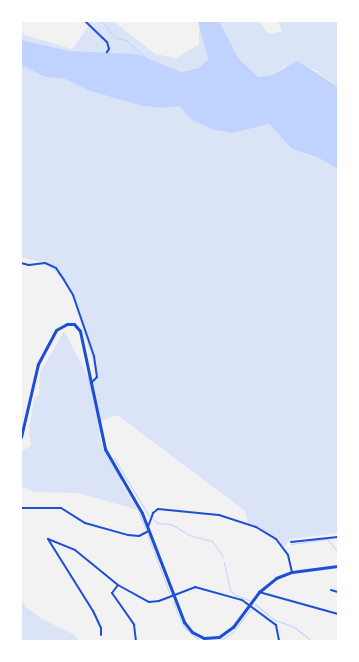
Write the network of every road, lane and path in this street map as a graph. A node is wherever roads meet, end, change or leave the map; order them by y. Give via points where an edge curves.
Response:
1 (85, 21) edge
2 (107, 52) dead end
3 (21, 263) edge
4 (92, 382) junction
5 (21, 437) edge
6 (21, 508) edge
7 (148, 527) junction
8 (149, 531) junction
9 (338, 537) edge
10 (291, 542) dead end
11 (338, 566) edge
12 (292, 572) junction
13 (118, 585) junction
14 (331, 590) dead end
15 (259, 592) junction
16 (338, 592) edge
17 (174, 595) junction
18 (250, 604) junction
19 (338, 614) edge
20 (101, 635) dead end
21 (136, 641) edge
22 (279, 641) edge

1 - 2 street via 107,42
3 - 4 street via 45,263 56,268 73,295 94,356 97,377
4 - 5 main road via 80,331 74,324 67,324 56,330 35,371 25,430
4 - 7 main road via 105,449 131,491
6 - 8 street via 61,508 85,523 128,536 139,536
7 - 8 main road
7 - 12 street via 153,513 158,509 219,515 256,527 276,539 288,555
8 - 17 main road
9 - 10 street
11 - 12 main road
12 - 15 main road via 276,578
13 - 17 street via 149,602
13 - 20 street via 75,550 48,539 93,611 102,628
13 - 21 street via 112,593 134,625
14 - 16 street
15 - 18 main road
15 - 19 street
17 - 18 street via 195,586
17 - 18 main road via 187,627 204,638 215,638 229,631
18 - 22 street via 276,625

